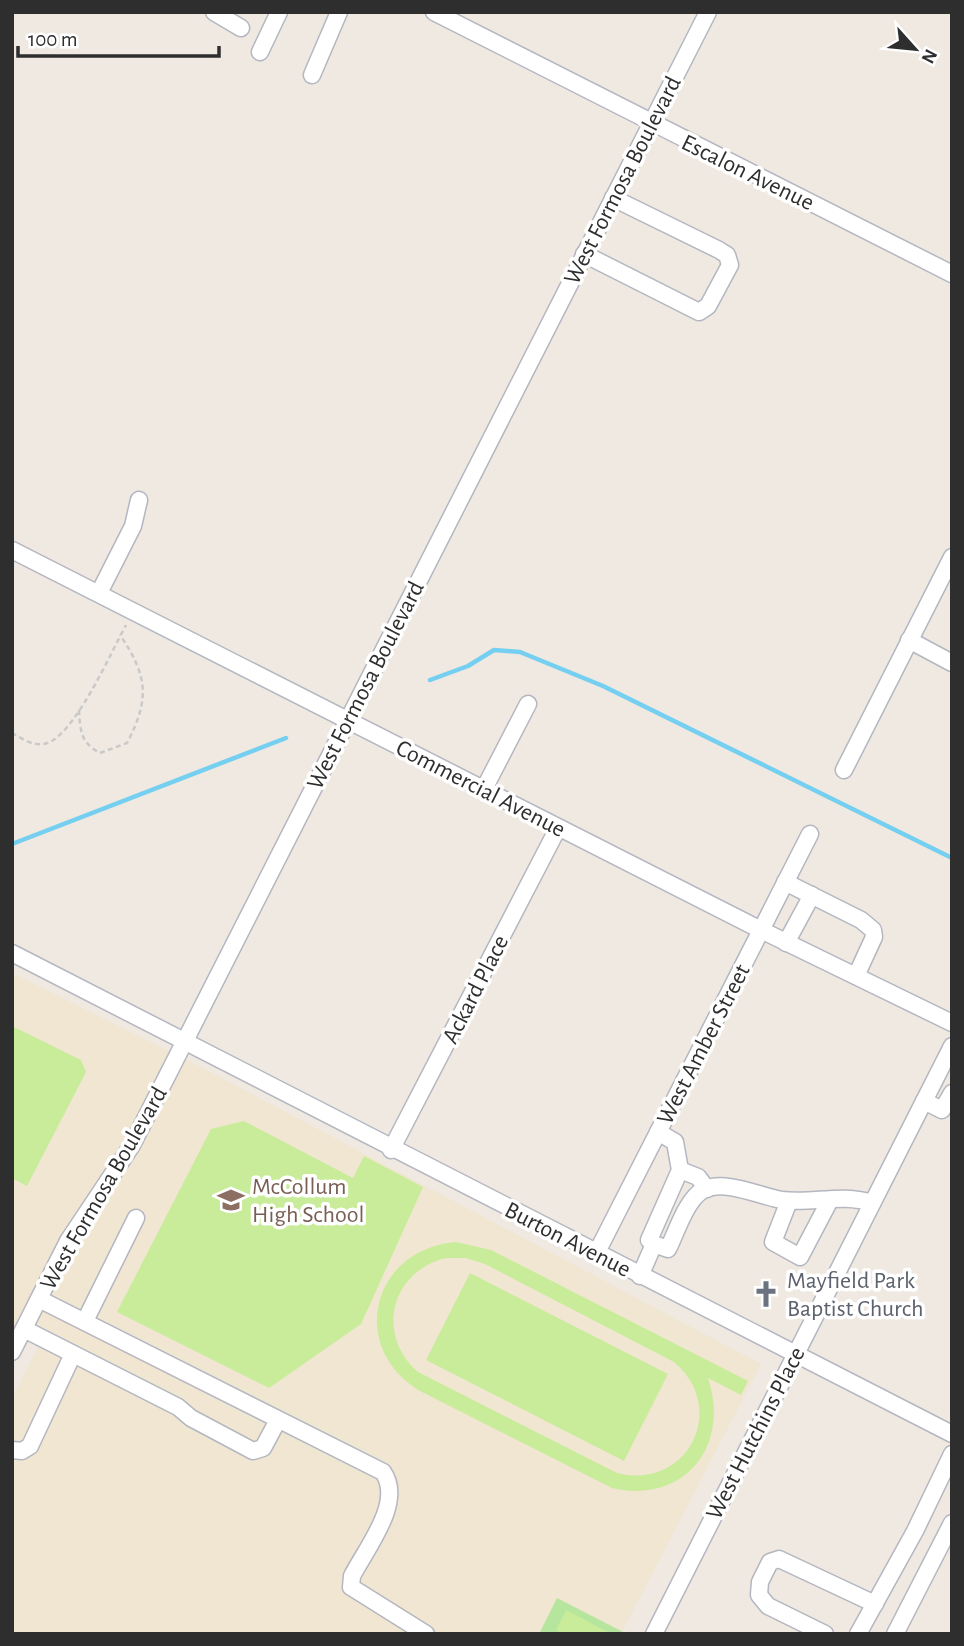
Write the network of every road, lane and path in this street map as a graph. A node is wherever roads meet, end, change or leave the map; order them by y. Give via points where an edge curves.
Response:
1 (214, 12) edge
2 (279, 12) edge
3 (339, 12) edge
4 (434, 12) edge
5 (708, 12) edge
6 (241, 29) dead end
7 (260, 52) dead end
8 (312, 75) dead end
9 (651, 124) junction
10 (613, 198) junction
11 (584, 254) junction
12 (952, 274) edge
13 (139, 500) dead end
14 (12, 550) edge
15 (952, 557) edge
16 (99, 593) junction
17 (133, 611) junction
18 (120, 635) junction
19 (909, 640) junction
20 (952, 663) edge
21 (528, 704) dead end
22 (79, 710) junction
23 (348, 718) junction
24 (12, 733) edge
25 (844, 771) dead end
26 (484, 789) junction
27 (558, 828) junction
28 (810, 834) dead end
29 (785, 882) junction
30 (812, 895) junction
31 (761, 930) junction
32 (786, 943) junction
33 (12, 953) edge
34 (856, 976) junction
35 (952, 1023) edge
36 (185, 1043) junction
37 (952, 1046) edge
38 (946, 1069) edge
39 (952, 1093) edge
40 (923, 1101) junction
41 (658, 1132) junction
42 (391, 1150) junction
43 (680, 1170) junction
44 (706, 1189) junction
45 (830, 1200) junction
46 (789, 1201) junction
47 (872, 1203) junction
48 (136, 1218) dead end
49 (654, 1244) junction
50 (596, 1254) junction
51 (640, 1276) junction
52 (39, 1299) junction
53 (85, 1321) junction
54 (24, 1329) junction
55 (12, 1352) edge
56 (73, 1354) junction
57 (795, 1354) junction
58 (278, 1420) junction
59 (952, 1434) edge
60 (12, 1450) edge
61 (952, 1454) edge
62 (952, 1523) edge
63 (875, 1604) junction
64 (426, 1634) edge
65 (654, 1634) edge
66 (825, 1634) edge
67 (858, 1634) edge
68 (895, 1634) edge

1 - 6 street
2 - 7 street
3 - 8 street
4 - 9 street, Escalon Avenue
5 - 9 street, West Formosa Boulevard
9 - 10 street, West Formosa Boulevard
9 - 12 street, Escalon Avenue
10 - 11 street, West Formosa Boulevard
10 - 11 street via 719,250 730,265 708,306 699,312
11 - 23 street, West Formosa Boulevard
13 - 16 street via 133,526
14 - 16 street, Commercial Avenue
15 - 19 street
16 - 17 street, Commercial Avenue
17 - 18 path
17 - 23 street, Commercial Avenue
18 - 22 path
18 - 22 path via 135,656 144,691 138,722 127,743 100,753 90,747 83,740
19 - 20 street
19 - 25 street
21 - 26 street
22 - 24 path via 56,739 43,745
23 - 26 street, Commercial Avenue
23 - 36 street, West Formosa Boulevard
26 - 27 street, Commercial Avenue
27 - 31 street, Commercial Avenue
27 - 42 street, Ackard Place
28 - 29 street, West Amber Street
29 - 30 street
29 - 31 street, West Amber Street
30 - 32 street
30 - 34 street via 873,930
31 - 32 street, Commercial Avenue
31 - 41 street, West Amber Street
32 - 34 street, Commercial Avenue
33 - 36 street, Burton Avenue
34 - 35 street, Commercial Avenue
36 - 42 street, Burton Avenue
36 - 52 street, West Formosa Boulevard via 132,1145 68,1241
37 - 38 street, West Hutchins Place
38 - 40 street, West Hutchins Place
39 - 40 street via 942,1110
40 - 47 street, West Hutchins Place
41 - 43 street via 675,1142
41 - 50 street, West Amber Street
42 - 50 street, Burton Avenue
43 - 44 street via 698,1177
43 - 49 street via 649,1240
44 - 46 street via 728,1186
44 - 49 street via 694,1196 668,1249
45 - 46 street
45 - 46 street via 800,1256 773,1242
45 - 47 street via 854,1197
47 - 57 street, West Hutchins Place
48 - 53 street
49 - 51 street
50 - 51 street, Burton Avenue
51 - 57 street, Burton Avenue
52 - 53 street
52 - 54 street, West Formosa Boulevard
53 - 58 street
54 - 55 street, West Formosa Boulevard
54 - 56 street
56 - 58 street via 253,1451 263,1448
56 - 60 street via 30,1446
57 - 59 street, Burton Avenue
57 - 65 street, West Hutchins Place
58 - 64 street via 383,1472 390,1483 390,1503 352,1576 351,1587
61 - 63 street
62 - 68 street
63 - 66 street via 787,1562 770,1562 759,1595 768,1606
63 - 67 street

